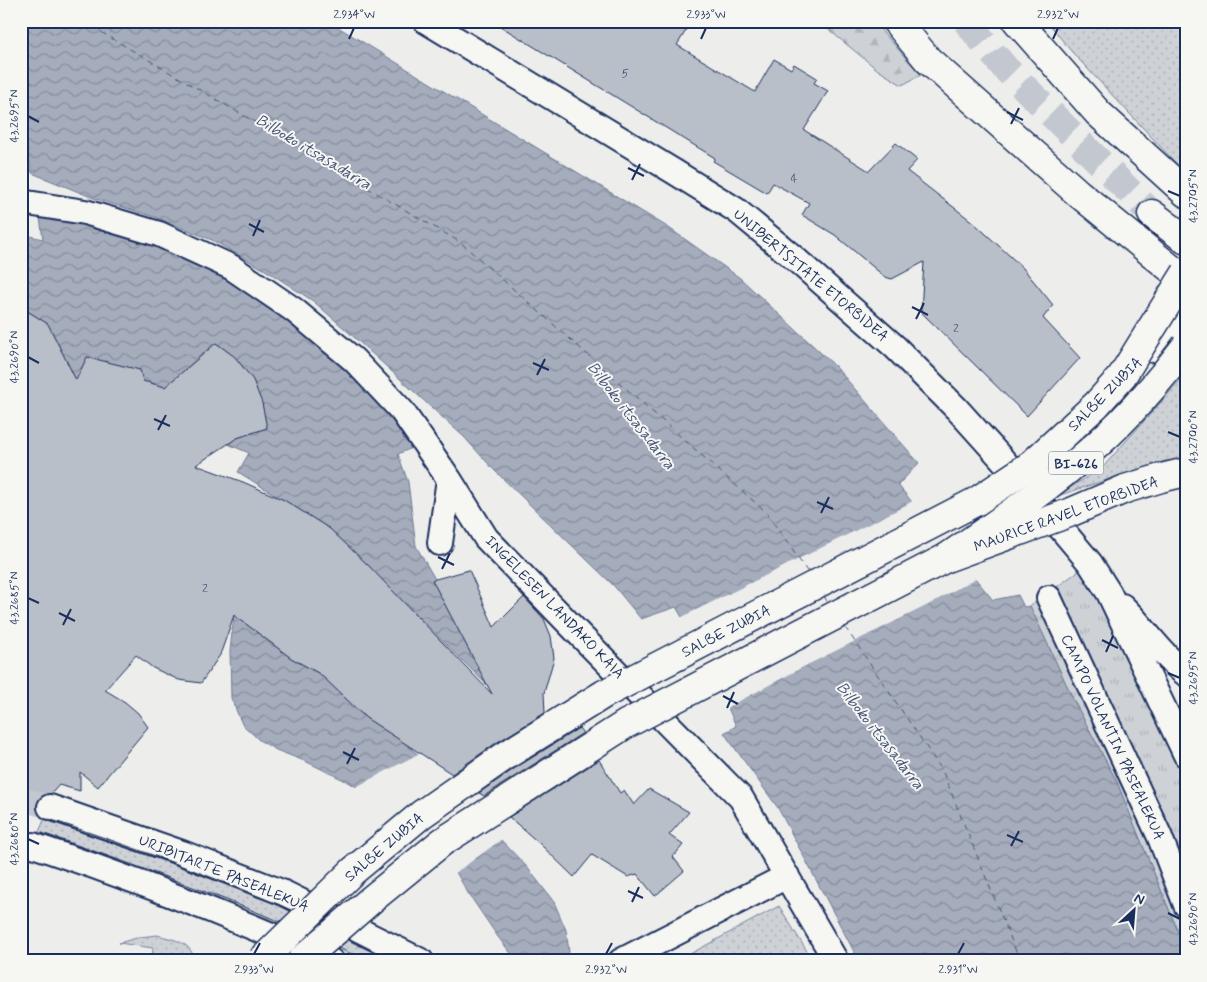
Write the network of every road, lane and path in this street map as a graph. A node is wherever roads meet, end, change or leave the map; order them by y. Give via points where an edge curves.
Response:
1 (426, 21) edge
2 (896, 21) edge
3 (1017, 21) edge
4 (1186, 193) edge
5 (21, 202) edge
6 (1152, 214) tunnel mouth
7 (1186, 240) edge
8 (1186, 273) edge
9 (1186, 281) edge
10 (1186, 302) edge
11 (1186, 346) edge
12 (1122, 376) junction
13 (1186, 472) edge
14 (449, 479) junction
15 (440, 543) dead end
16 (946, 558) junction
17 (1108, 593) junction
18 (1049, 598) dead end
19 (1186, 674) edge
20 (1160, 702) junction
21 (1186, 714) edge
22 (1186, 755) edge
23 (50, 807) tunnel mouth
24 (33, 844) dead end
25 (787, 876) junction
26 (1186, 905) edge
27 (261, 961) edge
28 (302, 961) edge
29 (331, 961) edge
30 (421, 961) edge
31 (621, 961) edge
32 (836, 961) edge

1 - 17 street, UNIBERTSITATE ETORBIDEA via 736,210 794,257 895,347 957,409 1090,563
2 - 9 main road via 928,60 1078,193
3 - 4 main road via 1098,113
5 - 14 street, INGELESEN LANDAKO KAIA via 84,212 159,234 231,267 294,310 354,360 402,411
6 - 7 main road
8 - 12 main road, bridge
10 - 12 main road, SALBE ZUBIA, bridge via 1160,338
11 - 16 main road, BI-626, bridge via 1100,442 1018,509
12 - 27 main road, SALBE ZUBIA, bridge via 1096,405 1031,465 976,501 604,694 505,756 422,814 353,871
13 - 16 main road, MAURICE RAVEL ETORBIDEA, bridge via 1125,489
14 - 15 street
14 - 25 street, INGELESEN LANDAKO KAIA via 486,538 742,798
16 - 28 main road, bridge via 626,724 442,842
17 - 19 street
17 - 20 street
18 - 26 street, CAMPO VOLANTIN PASEALEKUA via 1155,826
20 - 21 street
20 - 22 street
23 - 30 street, URIBITARTE PASEALEKUA via 284,893
24 - 29 street via 237,920
25 - 31 street
25 - 32 street, INGELESEN LANDAKO KAIA

